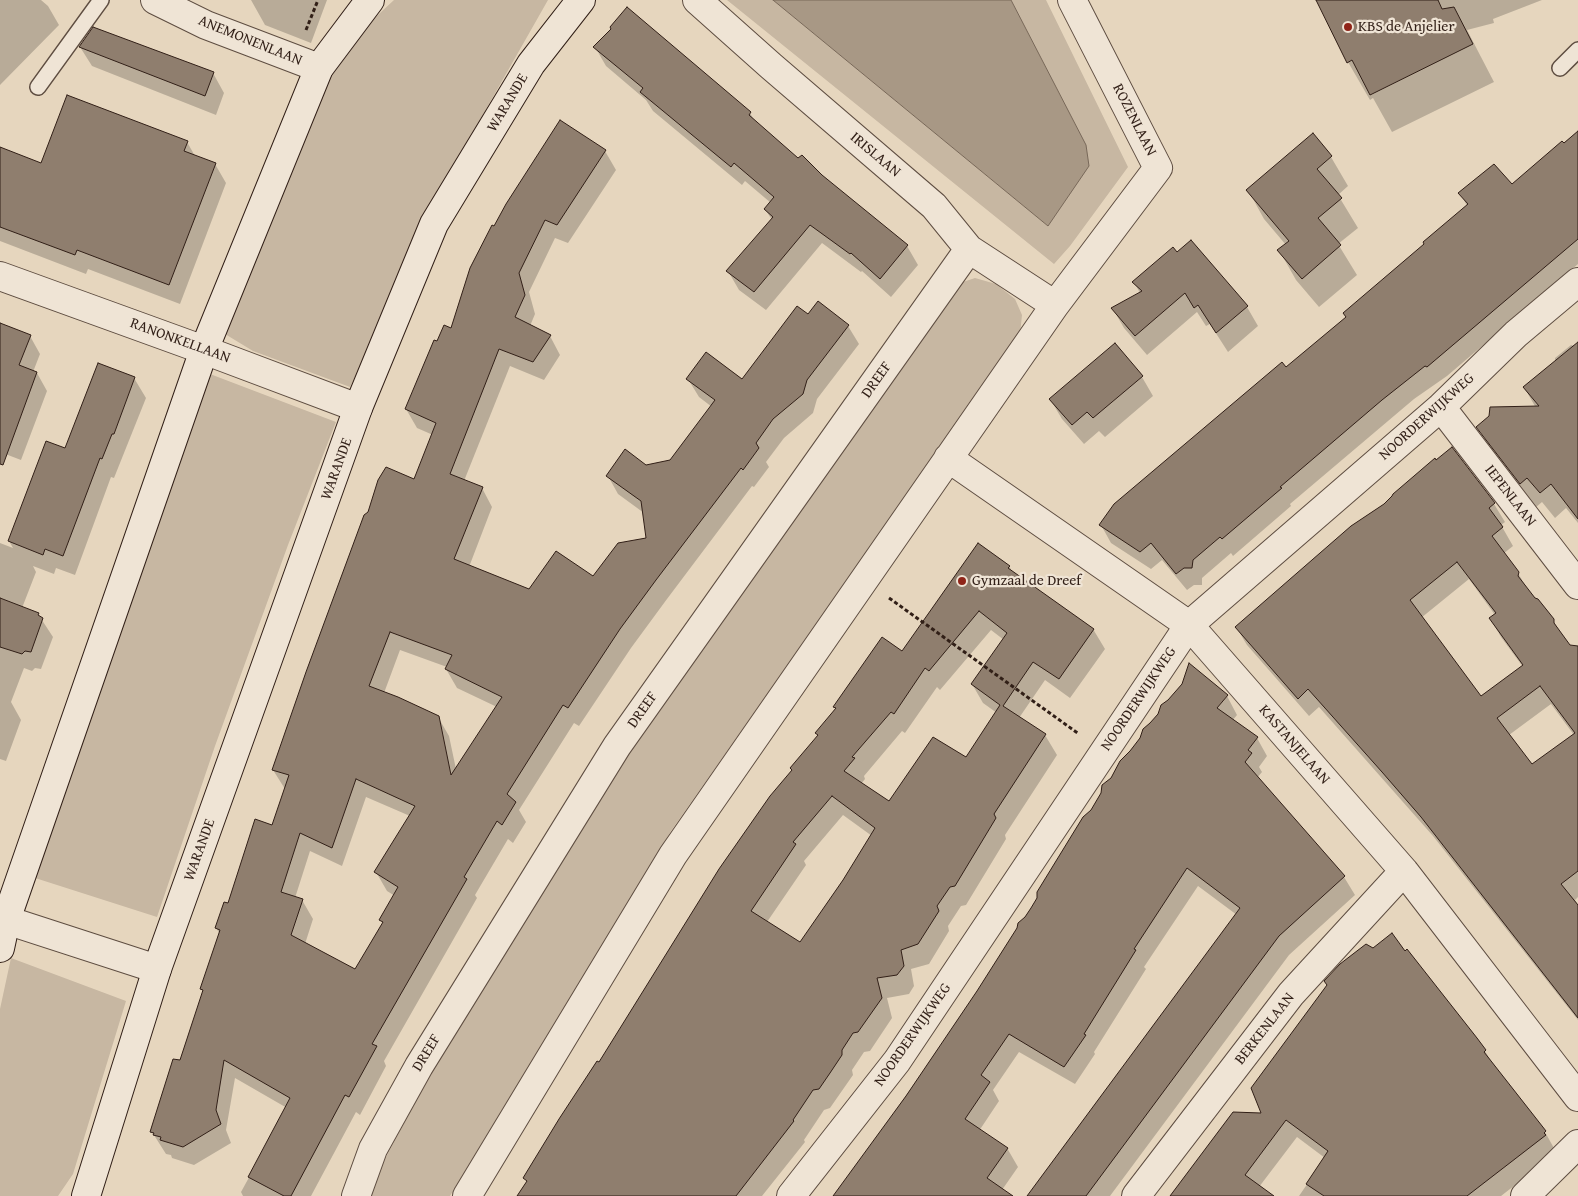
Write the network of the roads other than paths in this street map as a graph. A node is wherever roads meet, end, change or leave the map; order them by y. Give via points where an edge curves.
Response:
1 (101, 0) edge
2 (156, 0) edge
3 (370, 0) edge
4 (581, 0) edge
5 (697, 0) edge
6 (1072, 0) edge
7 (1578, 50) edge
8 (319, 68) junction
9 (1560, 68) dead end
10 (38, 87) dead end
11 (969, 249) junction
12 (0, 276) edge
13 (1578, 282) edge
14 (1055, 306) junction
15 (204, 350) junction
16 (1441, 407) junction
17 (358, 408) junction
18 (948, 458) junction
19 (1578, 585) edge
20 (1189, 625) junction
21 (1404, 871) junction
22 (3, 919) edge
23 (0, 948) edge
24 (157, 969) junction
25 (1578, 1097) edge
26 (1578, 1144) edge
27 (86, 1196) edge
28 (356, 1196) edge
29 (467, 1196) edge
30 (790, 1196) edge
31 (1136, 1196) edge
32 (1524, 1196) edge

1 - 10 lane
2 - 8 street, ANEMONENLAAN via 206,25
3 - 8 street
4 - 17 street, WARANDE via 531,64 434,224
5 - 11 street, IRISLAAN via 934,206
6 - 14 street, ROZENLAAN via 1158,168
7 - 9 lane
8 - 15 street
11 - 14 street, IRISLAAN
11 - 28 street, DREEF via 617,746 419,1066 374,1149
12 - 15 street, RANONKELLAAN
13 - 16 street, NOORDERWIJKWEG via 1516,334
14 - 18 street
15 - 17 street, RANONKELLAAN
15 - 22 street
16 - 19 street, IEPENLAAN
16 - 20 street, NOORDERWIJKWEG
17 - 24 street, WARANDE
18 - 20 street, KASTANJELAAN
18 - 29 street via 673,855
20 - 21 street, KASTANJELAAN
20 - 30 street, NOORDERWIJKWEG via 898,1061
21 - 25 street, KASTANJELAAN
21 - 31 street, BERKENLAAN via 1291,994
22 - 23 street
22 - 24 street
24 - 27 street, WARANDE
26 - 32 street

